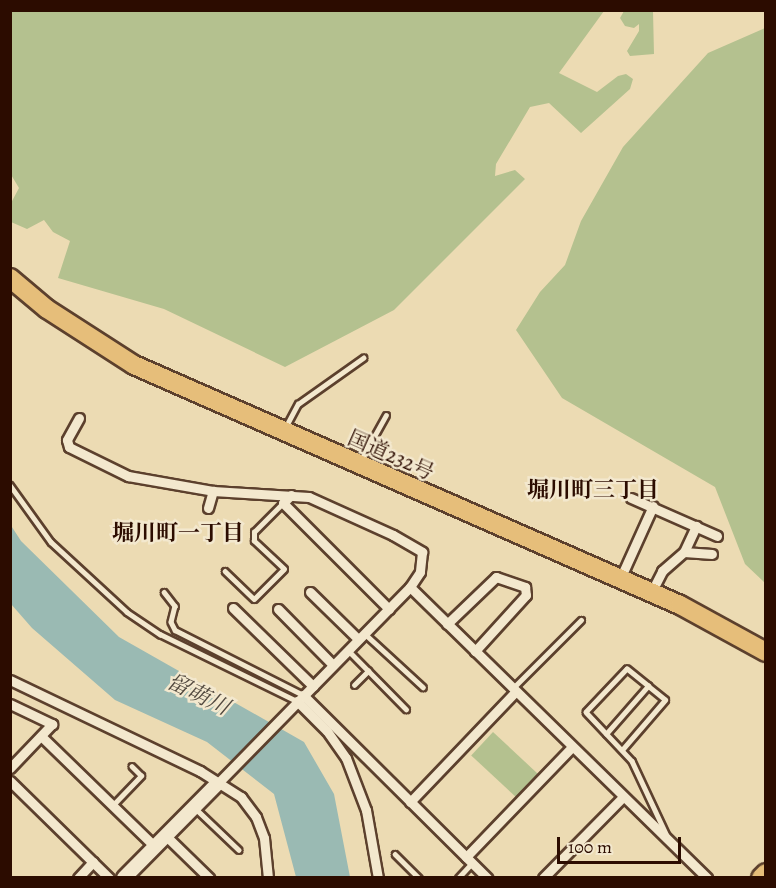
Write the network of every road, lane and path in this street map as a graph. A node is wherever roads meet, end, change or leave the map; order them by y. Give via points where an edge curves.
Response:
1 (10, 278) edge
2 (363, 358) dead end
3 (386, 415) dead end
4 (79, 418) dead end
5 (283, 434) junction
6 (358, 465) junction
7 (10, 485) edge
8 (213, 491) junction
9 (291, 495) junction
10 (631, 498) dead end
11 (283, 504) junction
12 (653, 506) junction
13 (208, 508) dead end
14 (696, 526) junction
15 (717, 536) dead end
16 (684, 552) junction
17 (712, 554) dead end
18 (225, 571) dead end
19 (620, 579) junction
20 (410, 587) junction
21 (164, 592) dead end
22 (310, 592) dead end
23 (651, 592) junction
24 (233, 608) dead end
25 (278, 609) dead end
26 (389, 609) junction
27 (580, 620) dead end
28 (447, 624) junction
29 (361, 636) junction
30 (348, 650) junction
31 (475, 651) junction
32 (765, 652) edge
33 (333, 665) junction
34 (368, 670) junction
35 (10, 680) edge
36 (354, 685) dead end
37 (313, 686) junction
38 (648, 686) junction
39 (423, 687) dead end
40 (514, 691) junction
41 (298, 700) junction
42 (10, 704) edge
43 (406, 709) dead end
44 (606, 734) junction
45 (41, 736) junction
46 (572, 747) junction
47 (622, 750) junction
48 (132, 767) dead end
49 (10, 768) edge
50 (10, 781) edge
51 (218, 783) junction
52 (622, 797) junction
53 (410, 802) junction
54 (112, 806) junction
55 (194, 807) junction
56 (165, 835) junction
57 (670, 842) junction
58 (155, 847) junction
59 (239, 850) dead end
60 (395, 854) dead end
61 (469, 860) junction
62 (93, 862) junction
63 (765, 873) edge
64 (78, 878) edge
65 (109, 878) edge
66 (124, 878) edge
67 (209, 878) edge
68 (268, 878) edge
69 (378, 878) edge
70 (419, 878) edge
71 (458, 878) edge
72 (487, 878) edge
73 (543, 878) edge
74 (707, 878) edge
75 (762, 878) edge

1 - 5 highway, 国道232号 via 46,309 134,365
2 - 5 lane via 298,404 290,413
3 - 6 lane
4 - 8 street via 67,440 69,447 92,462 128,476
5 - 6 highway, 国道232号
6 - 19 highway, 国道232号
7 - 41 lane via 51,542 127,612 159,634
8 - 9 street
8 - 13 street
9 - 11 street
9 - 20 street via 309,497 422,552 420,572
10 - 12 street
11 - 18 lane via 254,531 254,541 284,569 254,598
11 - 26 street
12 - 14 street
12 - 19 street
14 - 15 street
14 - 16 street
16 - 17 street
16 - 23 street via 662,571
19 - 23 highway, 国道232号
20 - 26 street
20 - 28 street
21 - 41 lane via 176,606 171,622 175,630
22 - 29 street
23 - 32 highway, 国道232号
24 - 37 street
25 - 33 street
26 - 29 street
27 - 40 lane
28 - 31 street
28 - 31 street via 496,577 525,587 526,595
29 - 30 street
29 - 39 lane
30 - 33 street
30 - 34 lane
31 - 40 street
33 - 37 street
34 - 36 lane
34 - 43 lane
35 - 51 street
37 - 41 street
38 - 44 lane
38 - 44 lane via 627,669 586,712
38 - 47 lane via 665,700
40 - 46 street
40 - 53 street
41 - 51 street
41 - 53 street
41 - 69 street via 346,758 366,810
42 - 45 street via 52,724
44 - 47 lane
45 - 49 street
45 - 54 street
46 - 52 street
46 - 61 street
47 - 57 lane via 632,761 641,787 662,818
48 - 54 lane via 141,776
50 - 62 street
51 - 55 street
51 - 68 street via 241,797 256,817 264,838
52 - 57 street
52 - 73 street
53 - 61 street
54 - 58 street
55 - 56 street
55 - 59 lane
56 - 58 street
56 - 67 street
57 - 74 street
58 - 66 street
60 - 70 lane
61 - 71 lane
61 - 72 street
62 - 64 street
62 - 65 street
63 - 75 highway

